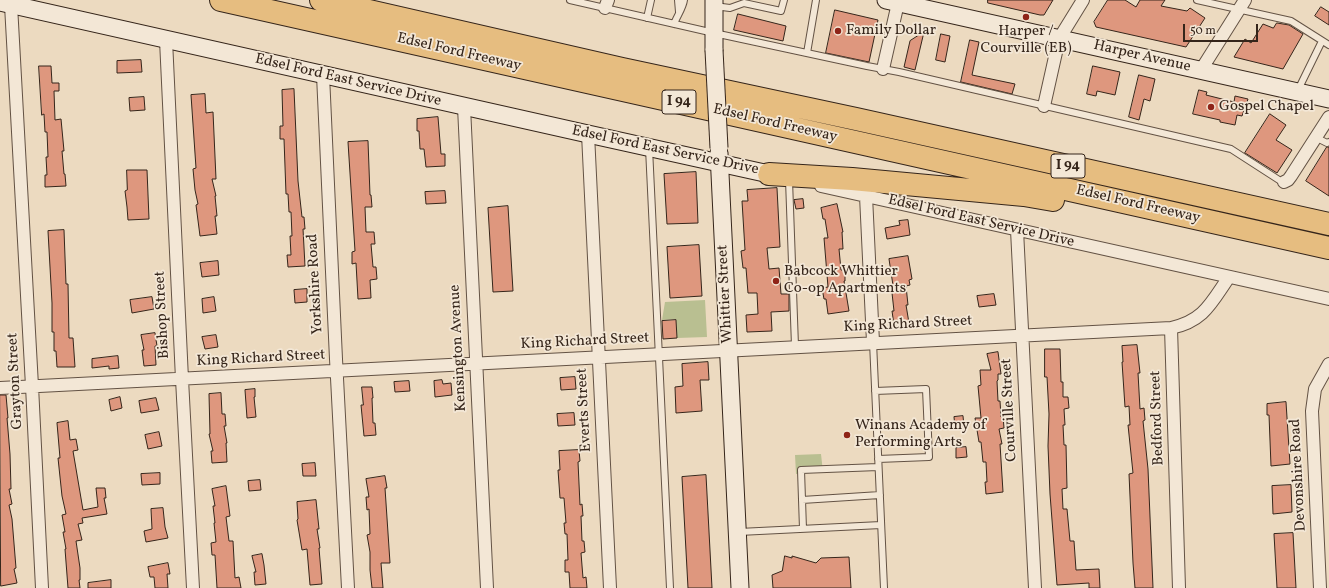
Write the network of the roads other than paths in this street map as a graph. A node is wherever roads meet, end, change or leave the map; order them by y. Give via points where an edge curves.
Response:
1 (221, 0) edge
2 (321, 0) edge
3 (570, 0) edge
4 (651, 0) edge
5 (678, 0) edge
6 (684, 0) edge
7 (784, 0) edge
8 (816, 0) edge
9 (1083, 0) edge
10 (1197, 0) edge
11 (895, 1) edge
12 (6, 3) edge
13 (714, 3) edge
14 (607, 4) edge
15 (1242, 5) edge
16 (678, 12) junction
17 (647, 18) junction
18 (677, 24) junction
19 (714, 33) junction
20 (1059, 39) junction
21 (166, 40) junction
22 (1322, 41) junction
23 (1329, 45) edge
24 (807, 53) junction
25 (882, 69) junction
26 (1201, 70) junction
27 (323, 75) junction
28 (1297, 92) junction
29 (1329, 99) edge
30 (464, 106) junction
31 (1044, 106) junction
32 (1329, 117) edge
33 (588, 134) junction
34 (1317, 138) junction
35 (1329, 142) edge
36 (649, 147) junction
37 (719, 155) junction
38 (779, 176) junction
39 (1284, 182) joint
40 (866, 196) junction
41 (1137, 205) junction
42 (1329, 224) edge
43 (1017, 230) junction
44 (1329, 248) edge
45 (1229, 277) junction
46 (1329, 299) edge
47 (1171, 328) junction
48 (1022, 335) junction
49 (874, 342) junction
50 (795, 346) junction
51 (729, 350) junction
52 (659, 354) junction
53 (599, 357) junction
54 (476, 364) junction
55 (1329, 364) edge
56 (336, 371) junction
57 (182, 379) junction
58 (32, 386) junction
59 (0, 388) edge
60 (875, 391) junction
61 (878, 459) junction
62 (878, 467) junction
63 (880, 495) junction
64 (802, 500) junction
65 (881, 525) junction
66 (803, 529) junction
67 (737, 532) junction
68 (42, 588) edge
69 (193, 588) edge
70 (348, 588) edge
71 (487, 588) edge
72 (610, 588) edge
73 (670, 588) edge
74 (740, 588) edge
75 (884, 588) edge
76 (1035, 588) edge
77 (1179, 588) edge
78 (1320, 588) edge

1 - 41 highway, Edsel Ford Freeway / I 94
2 - 42 highway, Edsel Ford Freeway / I 94 via 622,69
3 - 14 lane
4 - 17 lane
5 - 16 lane
6 - 16 lane
7 - 13 lane via 781,11 744,3 730,8
8 - 24 lane
9 - 20 street
10 - 15 lane
11 - 20 street, Harper Avenue
11 - 25 street
12 - 21 street, Edsel Ford East Service Drive
12 - 58 street, Grayton Street
13 - 19 street, Whittier Street
14 - 17 lane
15 - 22 lane via 1291,21
15 - 26 street
16 - 18 lane
17 - 18 lane
18 - 19 lane
19 - 24 lane
19 - 37 street, Whittier Street, bridge
20 - 26 street, Harper Avenue
20 - 31 street
21 - 27 street, Edsel Ford East Service Drive
21 - 57 street, Bishop Street
22 - 23 lane
22 - 28 lane
24 - 25 lane
25 - 31 lane
26 - 28 street, Harper Avenue
27 - 30 street, Edsel Ford East Service Drive
27 - 56 street, Yorkshire Road
28 - 29 street, Harper Avenue
30 - 33 street, Edsel Ford East Service Drive
30 - 54 street, Kensington Avenue
31 - 39 lane via 1231,149
32 - 34 street
33 - 36 street, Edsel Ford East Service Drive
33 - 53 street, Everts Street
34 - 35 lane
34 - 39 street
36 - 37 street, Edsel Ford East Service Drive
36 - 52 lane
37 - 38 street, Edsel Ford East Service Drive
37 - 51 street, Whittier Street
38 - 40 street, Edsel Ford East Service Drive
38 - 41 highway via 852,179 1024,195 1120,211
38 - 50 lane
40 - 43 street, Edsel Ford East Service Drive
40 - 49 street
41 - 44 highway, Edsel Ford Freeway / I 94
43 - 45 street, Edsel Ford East Service Drive
43 - 48 street, Courville Street
45 - 46 street, Edsel Ford East Service Drive
45 - 47 street via 1206,310 1196,319
47 - 48 street, King Richard Street
47 - 77 street, Bedford Street
48 - 49 street, King Richard Street
48 - 76 street, Courville Street
49 - 50 street, King Richard Street
49 - 60 lane
50 - 51 street, King Richard Street
51 - 52 street, King Richard Street
51 - 67 street, Whittier Street
52 - 53 street, King Richard Street
52 - 73 lane
53 - 54 street, King Richard Street
53 - 72 street, Everts Street
54 - 56 street, King Richard Street
54 - 71 street, Kensington Avenue
55 - 78 street, Devonshire Road via 1315,390 1312,411
56 - 57 street, King Richard Street
56 - 70 street, Yorkshire Road
57 - 58 street, King Richard Street
57 - 69 street, Bishop Street
58 - 59 street, King Richard Street
58 - 68 street, Grayton Street
60 - 61 lane
60 - 61 lane via 926,390 929,457
61 - 62 lane
62 - 63 lane
62 - 64 lane via 801,470
63 - 64 lane
63 - 65 lane
64 - 66 lane
65 - 66 lane
65 - 75 lane
66 - 67 lane
67 - 74 street, Whittier Street

